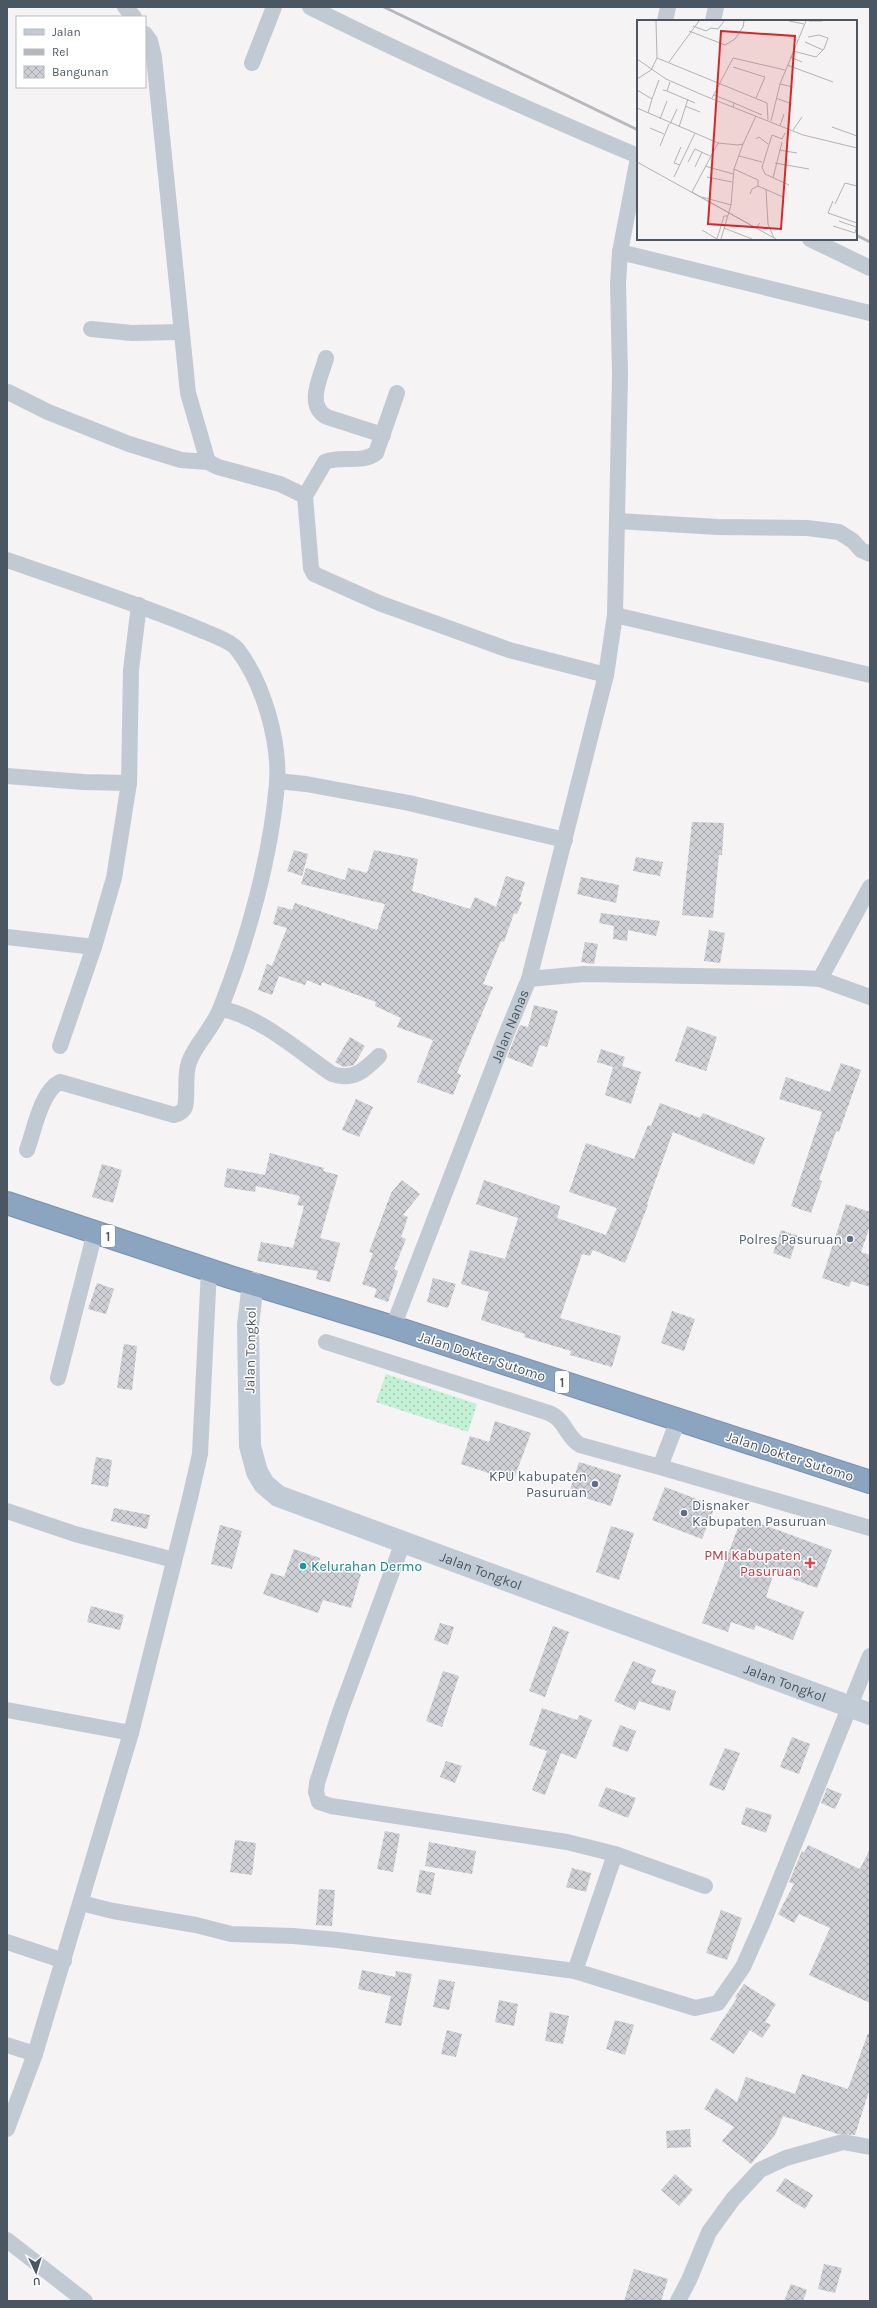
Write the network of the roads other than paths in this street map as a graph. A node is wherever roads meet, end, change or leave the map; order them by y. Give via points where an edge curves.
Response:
1 (126, 7) edge
2 (274, 7) edge
3 (310, 7) edge
4 (668, 7) edge
5 (716, 7) edge
6 (133, 16) edge
7 (665, 20) edge
8 (713, 20) edge
9 (146, 35) edge
10 (252, 63) dead end
11 (637, 157) edge
12 (637, 162) edge
13 (812, 240) edge
14 (620, 252) junction
15 (870, 268) edge
16 (870, 313) edge
17 (91, 329) dead end
18 (178, 332) junction
19 (326, 358) dead end
20 (8, 392) edge
21 (397, 392) dead end
22 (383, 435) junction
23 (199, 462) junction
24 (305, 496) junction
25 (617, 521) junction
26 (870, 554) edge
27 (7, 560) edge
28 (139, 605) junction
29 (615, 615) junction
30 (606, 675) junction
31 (870, 675) edge
32 (7, 776) edge
33 (282, 781) junction
34 (129, 782) junction
35 (565, 840) junction
36 (870, 887) edge
37 (7, 937) edge
38 (94, 947) junction
39 (529, 979) junction
40 (820, 979) junction
41 (870, 996) edge
42 (221, 1009) junction
43 (60, 1046) dead end
44 (378, 1056) dead end
45 (28, 1150) dead end
46 (7, 1203) edge
47 (95, 1232) junction
48 (220, 1274) junction
49 (253, 1283) junction
50 (248, 1325) junction
51 (393, 1327) junction
52 (326, 1342) dead end
53 (58, 1378) dead end
54 (678, 1420) junction
55 (660, 1467) junction
56 (870, 1482) edge
57 (7, 1510) edge
58 (870, 1528) edge
59 (403, 1542) junction
60 (174, 1560) junction
61 (870, 1656) edge
62 (7, 1710) edge
63 (860, 1711) edge
64 (131, 1733) junction
65 (615, 1854) junction
66 (705, 1886) dead end
67 (87, 1904) junction
68 (7, 1942) edge
69 (64, 1961) junction
70 (575, 1971) junction
71 (7, 2045) edge
72 (35, 2054) junction
73 (7, 2129) edge
74 (870, 2147) edge
75 (7, 2240) edge
76 (85, 2301) edge
77 (678, 2301) edge

1 - 6 street
2 - 10 street
3 - 11 street via 502,98
4 - 7 street
5 - 8 street
9 - 18 street via 154,57
12 - 14 street
13 - 15 street
14 - 16 street
14 - 25 street
17 - 18 street via 132,333
18 - 23 street
19 - 22 street via 315,406 328,417
20 - 23 street via 48,412 129,444
21 - 22 street
22 - 24 street via 379,448 372,456 331,459 325,462
23 - 24 street via 280,484
24 - 30 street via 311,568 314,574 379,603 509,650
25 - 26 street via 718,527 807,528 838,532
25 - 29 street
27 - 28 street
28 - 33 street via 236,647 258,686 269,716
28 - 34 street via 131,670
29 - 30 street
29 - 31 street
30 - 35 street
32 - 34 street via 83,782
33 - 35 street via 409,803
33 - 42 street via 263,865
34 - 38 street via 114,878
35 - 39 street
36 - 40 street
37 - 38 street
38 - 43 street
39 - 40 street, Jalan Nanas via 584,974
39 - 51 street, Jalan Nanas
40 - 41 street, Jalan Nanas
42 - 44 street via 237,1011 255,1021 332,1074 341,1077 363,1072
42 - 45 street via 190,1062 185,1086 185,1106 178,1114 174,1115 60,1082 53,1085 46,1095
46 - 47 highway, 1
47 - 48 highway, 1
47 - 53 street
48 - 49 highway, 1
48 - 50 street via 244,1301
48 - 60 street via 200,1454
49 - 50 street, Jalan Tongkol
49 - 51 highway, Jalan Dokter Sutomo / 1
50 - 59 street, Jalan Tongkol via 250,1446 253,1462 264,1484 278,1496
51 - 54 highway, Jalan Dokter Sutomo / 1
52 - 55 street via 549,1413 559,1417 572,1440 580,1445
54 - 55 street
54 - 56 highway, Jalan Dokter Sutomo / 1
55 - 58 street
57 - 60 street via 75,1534
59 - 63 street, Jalan Tongkol
59 - 65 street via 340,1712 317,1783 319,1802 331,1806 567,1842
60 - 64 street
61 - 63 street
62 - 64 street
63 - 70 street via 746,1960 718,2003 695,2008
64 - 67 street
65 - 66 street
65 - 70 street
67 - 69 street
67 - 70 street via 231,1934 338,1940
68 - 69 street
69 - 72 street
71 - 72 street
72 - 73 street
74 - 77 street via 843,2142 786,2158 760,2170 733,2199 709,2232
75 - 76 street

